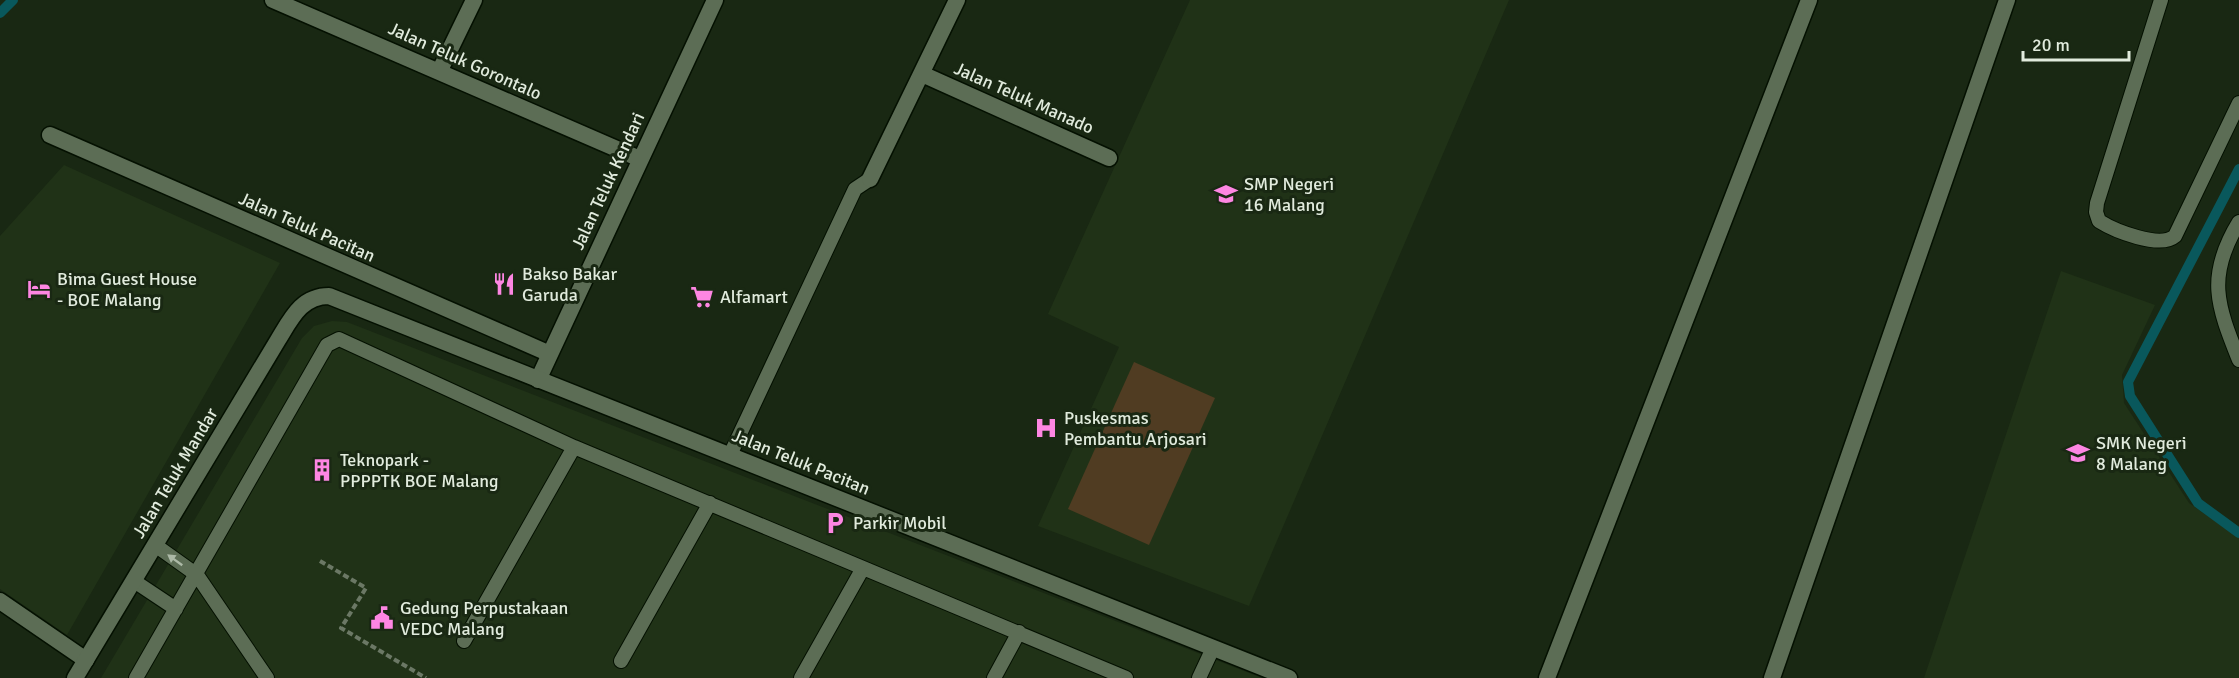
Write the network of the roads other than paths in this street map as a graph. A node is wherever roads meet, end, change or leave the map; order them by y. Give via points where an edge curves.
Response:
1 (273, 0) edge
2 (474, 0) edge
3 (715, 0) edge
4 (957, 0) edge
5 (1809, 0) edge
6 (2007, 0) edge
7 (2161, 0) edge
8 (440, 70) junction
9 (922, 74) junction
10 (2239, 103) edge
11 (50, 135) dead end
12 (1109, 158) dead end
13 (640, 159) junction
14 (870, 179) joint
15 (2239, 222) edge
16 (300, 307) joint
17 (550, 354) junction
18 (2239, 360) edge
19 (538, 380) junction
20 (574, 447) junction
21 (730, 455) junction
22 (710, 503) junction
23 (155, 544) junction
24 (863, 568) junction
25 (196, 575) junction
26 (134, 581) junction
27 (0, 601) edge
28 (176, 609) junction
29 (1018, 632) junction
30 (464, 641) dead end
31 (1213, 648) junction
32 (86, 660) junction
33 (621, 662) dead end
34 (75, 678) edge
35 (136, 678) edge
36 (267, 678) edge
37 (801, 678) edge
38 (994, 678) edge
39 (1126, 678) edge
40 (1199, 678) edge
41 (1289, 678) edge
42 (1547, 678) edge
43 (1772, 678) edge

1 - 8 street, Jalan Teluk Gorontalo
2 - 8 street
3 - 13 street, Jalan Teluk Kendari
4 - 9 street
5 - 42 street
6 - 43 street
7 - 10 lane via 2097,203 2099,221 2154,241 2166,242 2175,236
8 - 13 street, Jalan Teluk Gorontalo
9 - 12 street, Jalan Teluk Manado
9 - 14 street
11 - 17 street, Jalan Teluk Pacitan
13 - 17 street, Jalan Teluk Kendari
14 - 21 lane via 855,189
15 - 18 lane via 2228,240 2217,285 2220,313
16 - 19 street, Jalan Teluk Pacitan via 319,296 343,300
16 - 23 street, Jalan Teluk Mandar
17 - 19 street, Jalan Teluk Kendari
19 - 21 street, Jalan Teluk Pacitan
20 - 22 lane
20 - 25 lane via 335,340 327,345
20 - 30 lane
21 - 31 street, Jalan Teluk Pacitan
22 - 24 lane
22 - 33 lane
25 -> 23 lane
23 - 26 street, Jalan Teluk Mandar
24 - 29 lane
24 - 37 lane
25 - 28 lane
25 - 36 lane
26 - 28 lane
26 - 32 street, Jalan Teluk Mandar
27 - 32 street
28 - 35 lane
29 - 38 lane
29 - 39 lane
31 - 40 lane
31 - 41 street, Jalan Teluk Pacitan
32 - 34 street, Jalan Teluk Mandar

